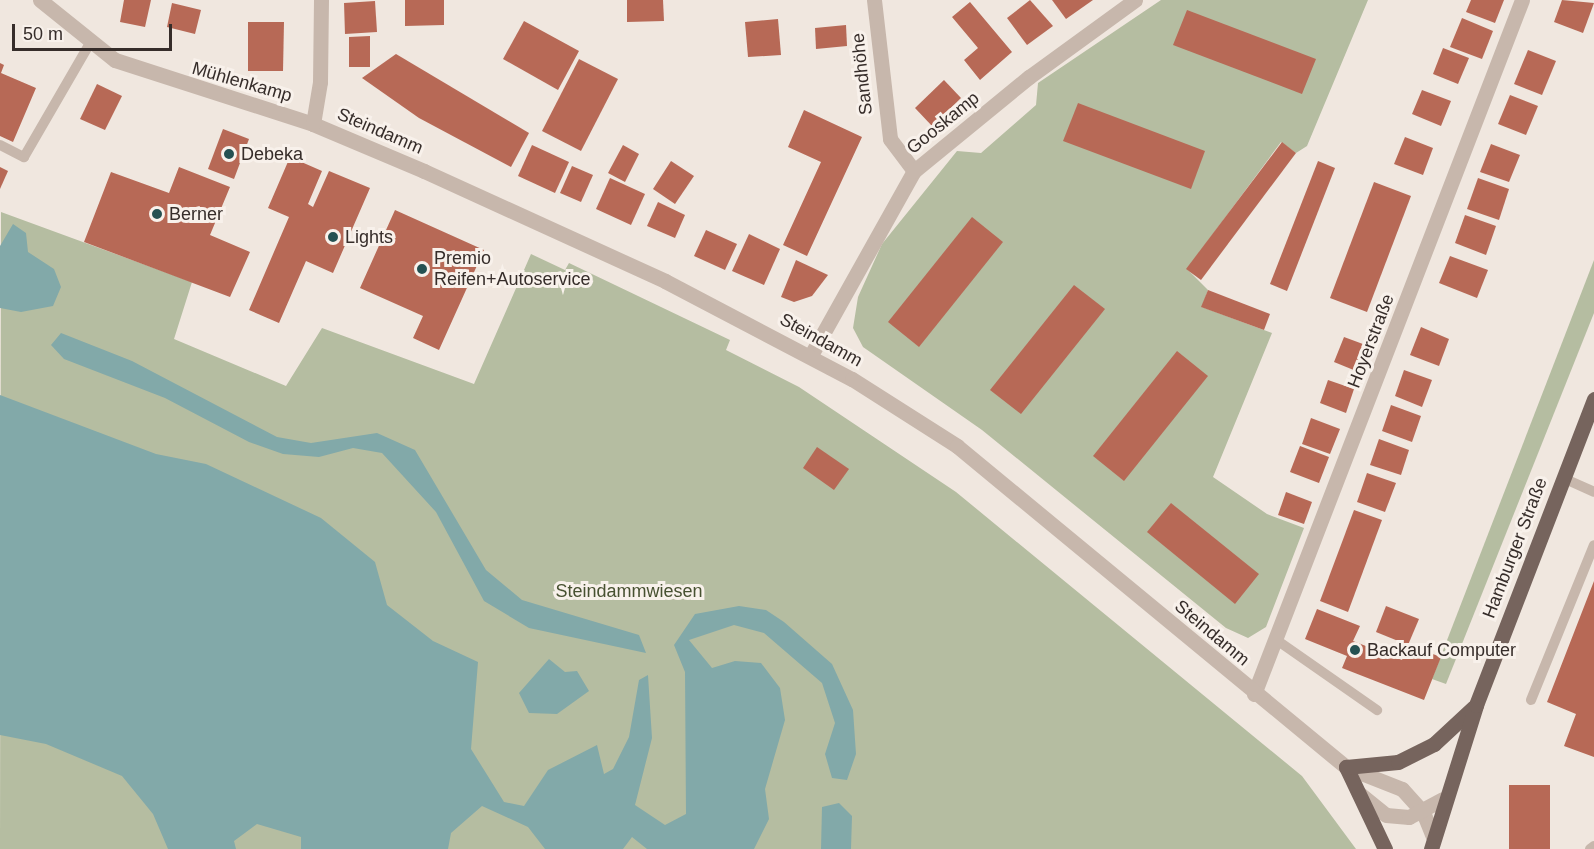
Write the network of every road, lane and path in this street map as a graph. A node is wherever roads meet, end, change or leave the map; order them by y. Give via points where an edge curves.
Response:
1 (40, 0) edge
2 (321, 0) edge
3 (874, 0) edge
4 (1135, 0) edge
5 (1522, 0) edge
6 (90, 43) junction
7 (313, 124) junction
8 (0, 145) edge
9 (914, 171) junction
10 (811, 355) junction
11 (1594, 399) edge
12 (1563, 478) junction
13 (1594, 492) edge
14 (1594, 545) edge
15 (1278, 641) junction
16 (1254, 694) junction
17 (1531, 700) dead end
18 (1476, 705) junction
19 (1377, 710) dead end
20 (1346, 767) junction
21 (1443, 799) junction
22 (1423, 812) junction
23 (1432, 843) edge
24 (1594, 846) edge
25 (1385, 849) edge
26 (1590, 849) edge

1 - 6 street, Mühlenkamp
2 - 7 street, Steindamm via 321,82
3 - 9 street, Sandhöhe via 890,139
4 - 9 street, Gooskamp
5 - 15 street, Hoyerstraße
6 - 7 street, Mühlenkamp via 157,77
6 - 8 lane via 24,157
7 - 10 street, Steindamm via 665,281
9 - 10 street, Gooskamp
10 - 16 street, Steindamm via 957,446
11 - 12 main road, Hamburger Straße
12 - 13 lane
12 - 18 main road, Hamburger Straße
14 - 17 lane
15 - 16 street, Hoyerstraße
15 - 19 lane
16 - 20 street, Steindamm
18 - 20 main road via 1434,744 1398,762
18 - 21 main road, Hamburger Straße
20 - 22 street, Steindamm via 1402,789
20 - 22 street, Steindamm via 1365,802 1386,815
20 - 25 main road
21 - 22 street, Steindamm
21 - 23 main road, Hamburger Straße
22 - 23 street, Steindamm
24 - 26 lane

